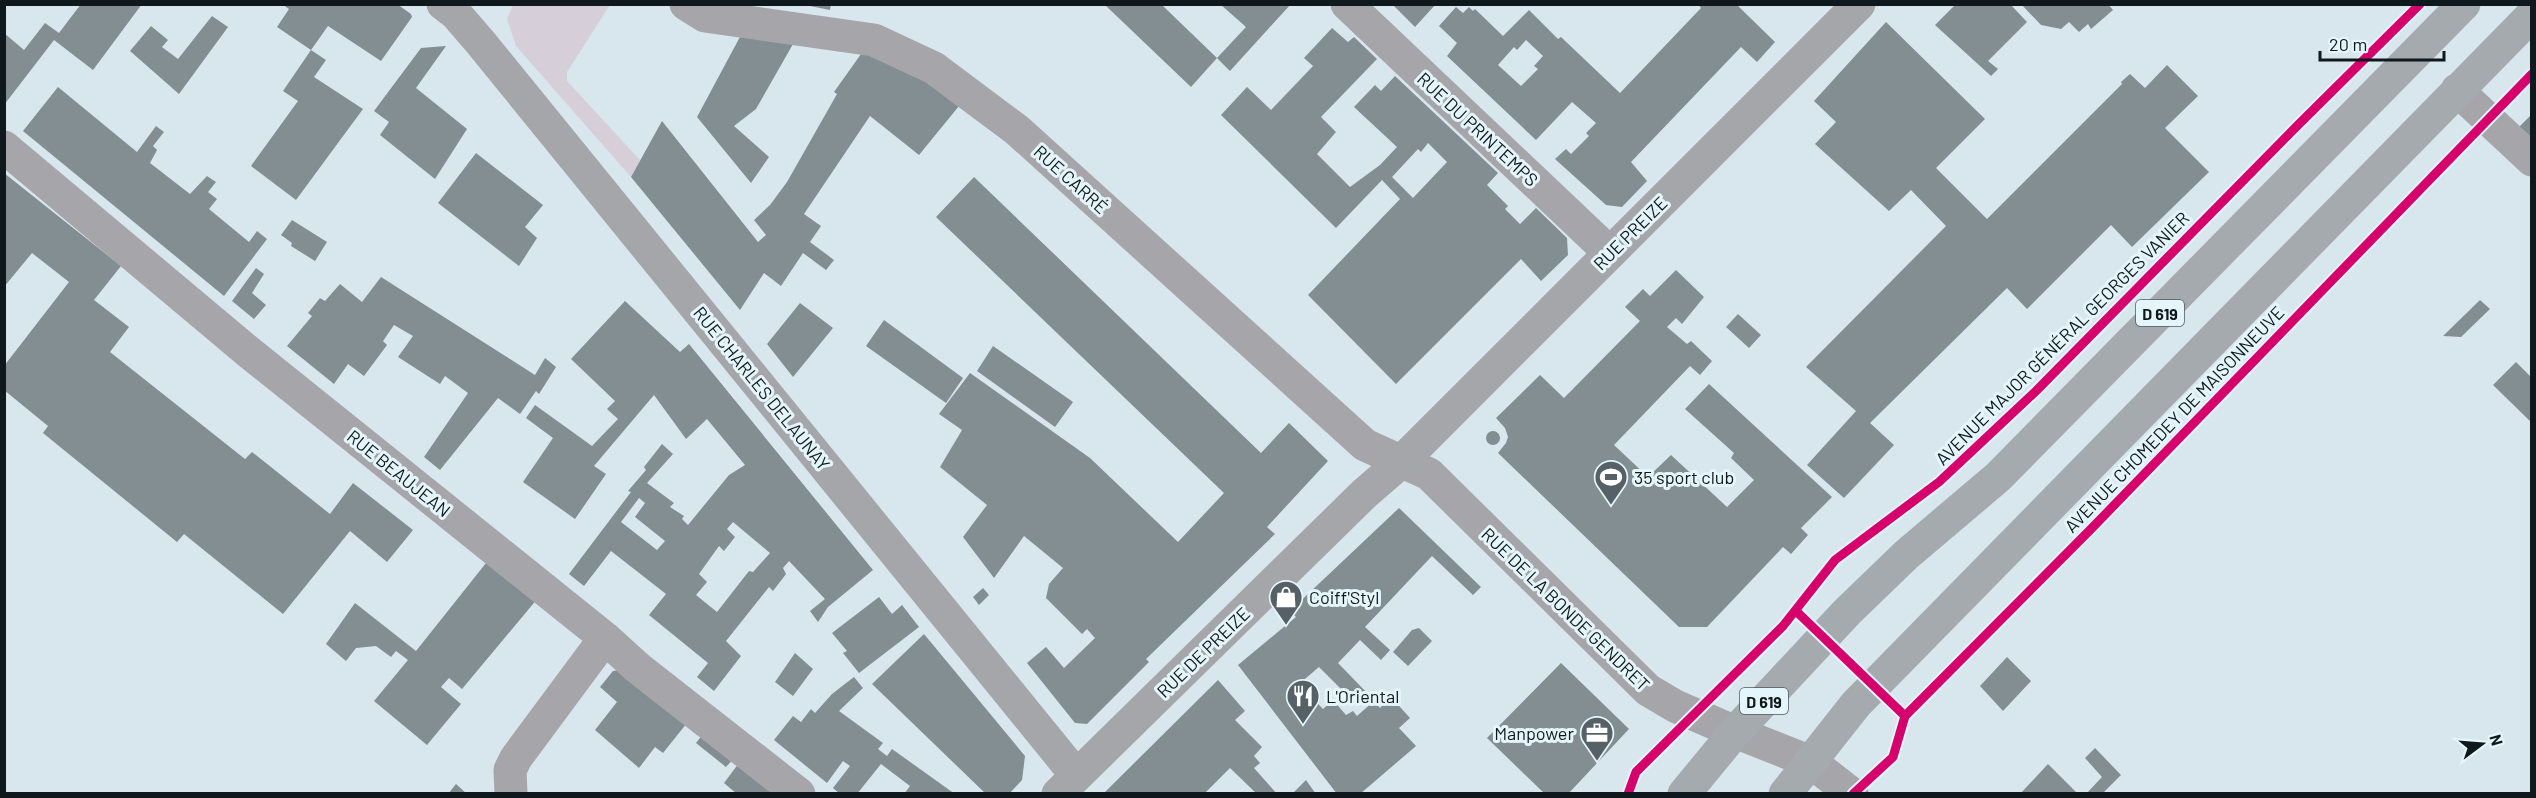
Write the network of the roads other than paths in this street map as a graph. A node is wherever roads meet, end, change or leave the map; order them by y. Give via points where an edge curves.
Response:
1 (686, 4) edge
2 (1347, 4) edge
3 (1859, 4) edge
4 (2464, 4) edge
5 (456, 8) edge
6 (2532, 15) edge
7 (2457, 90) junction
8 (4, 147) edge
9 (2532, 160) edge
10 (1610, 253) junction
11 (1401, 462) junction
12 (605, 638) junction
13 (1735, 732) junction
14 (1811, 762) junction
15 (1067, 784) edge
16 (511, 794) edge
17 (799, 794) edge
18 (1684, 794) edge
19 (1785, 794) edge
20 (1852, 794) edge

1 - 11 street, RUE CARRÉ via 705,16 874,40 934,68 1017,130 1365,445
2 - 10 street, RUE DU PRINTEMPS
3 - 10 street, RUE PREIZE
4 - 13 main road, D 619 via 1998,477 1846,612
5 - 15 street, RUE CHARLES DELAUNAY
6 - 7 main road, AVENUE CHOMEDEY DE MAISONNEUVE
7 - 9 street
7 - 14 main road, AVENUE CHOMEDEY DE MAISONNEUVE via 1856,704
8 - 12 street, RUE BEAUJEAN via 251,354
10 - 11 street, RUE PREIZE
11 - 13 street, RUE DE LA BONDE GENDRET via 1429,474 1648,690
11 - 15 street, RUE DE PREIZE
12 - 16 street via 516,758 510,770
12 - 17 street, RUE BEAUJEAN
13 - 14 street, RUE DE LA BONDE GENDRET
13 - 18 main road, D 619
14 - 19 main road, AVENUE CHOMEDEY DE MAISONNEUVE
14 - 20 street, RUE DE LA BONDE GENDRET

